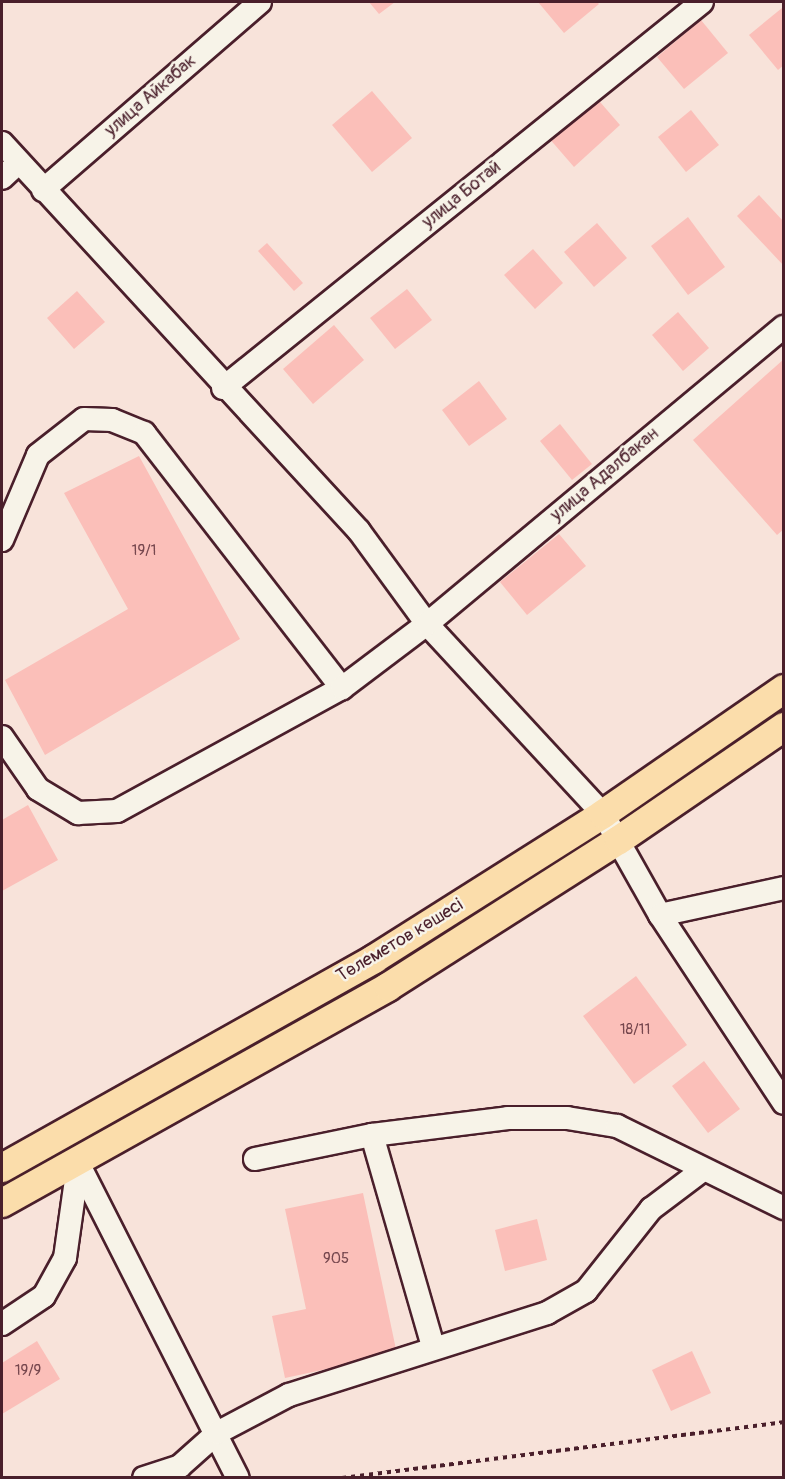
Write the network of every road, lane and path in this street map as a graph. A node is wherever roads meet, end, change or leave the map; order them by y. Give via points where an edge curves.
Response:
1 (260, 2) edge
2 (702, 2) edge
3 (2, 143) edge
4 (10, 171) edge
5 (43, 190) junction
6 (783, 327) edge
7 (223, 388) junction
8 (2, 540) edge
9 (427, 624) junction
10 (342, 688) junction
11 (783, 689) edge
12 (783, 727) edge
13 (2, 737) edge
14 (603, 814) junction
15 (619, 840) junction
16 (783, 888) edge
17 (660, 915) junction
18 (783, 1102) edge
19 (372, 1136) junction
20 (255, 1159) dead end
21 (78, 1163) junction
22 (2, 1168) edge
23 (704, 1169) junction
24 (2, 1203) edge
25 (783, 1208) edge
26 (2, 1324) edge
27 (432, 1347) junction
28 (783, 1422) edge
29 (217, 1433) junction
30 (144, 1478) edge
31 (238, 1478) edge
32 (342, 1478) edge

1 - 5 street, улица Айкабак
2 - 7 street, улица Ботай
3 - 4 street
4 - 5 street
5 - 7 street
6 - 9 street, улица Адалбакан
7 - 9 street via 359,531
8 - 10 street via 38,456 84,419 112,420 144,433
9 - 10 street, улица Адалбакан
9 - 14 street
10 - 13 street, улица Адалбакан via 117,811 78,813 38,789
11 - 14 main road, Төлеметов көшесі
12 - 15 main road, Төлеметов көшесі
14 - 15 street
14 - 22 main road, Төлеметов көшесі via 374,959
15 - 17 street
15 - 21 main road, Төлеметов көшесі via 388,987
16 - 17 street
17 - 18 street
19 - 20 street
19 - 23 street via 508,1118 567,1118 617,1126
19 - 27 street
21 - 24 main road, Төлеметов көшесі
21 - 26 street via 65,1258 44,1296
21 - 29 street
23 - 25 street
23 - 27 street via 651,1209 586,1291 547,1313
27 - 29 street via 289,1395
28 - 32 path
29 - 30 street via 180,1466
29 - 31 street

